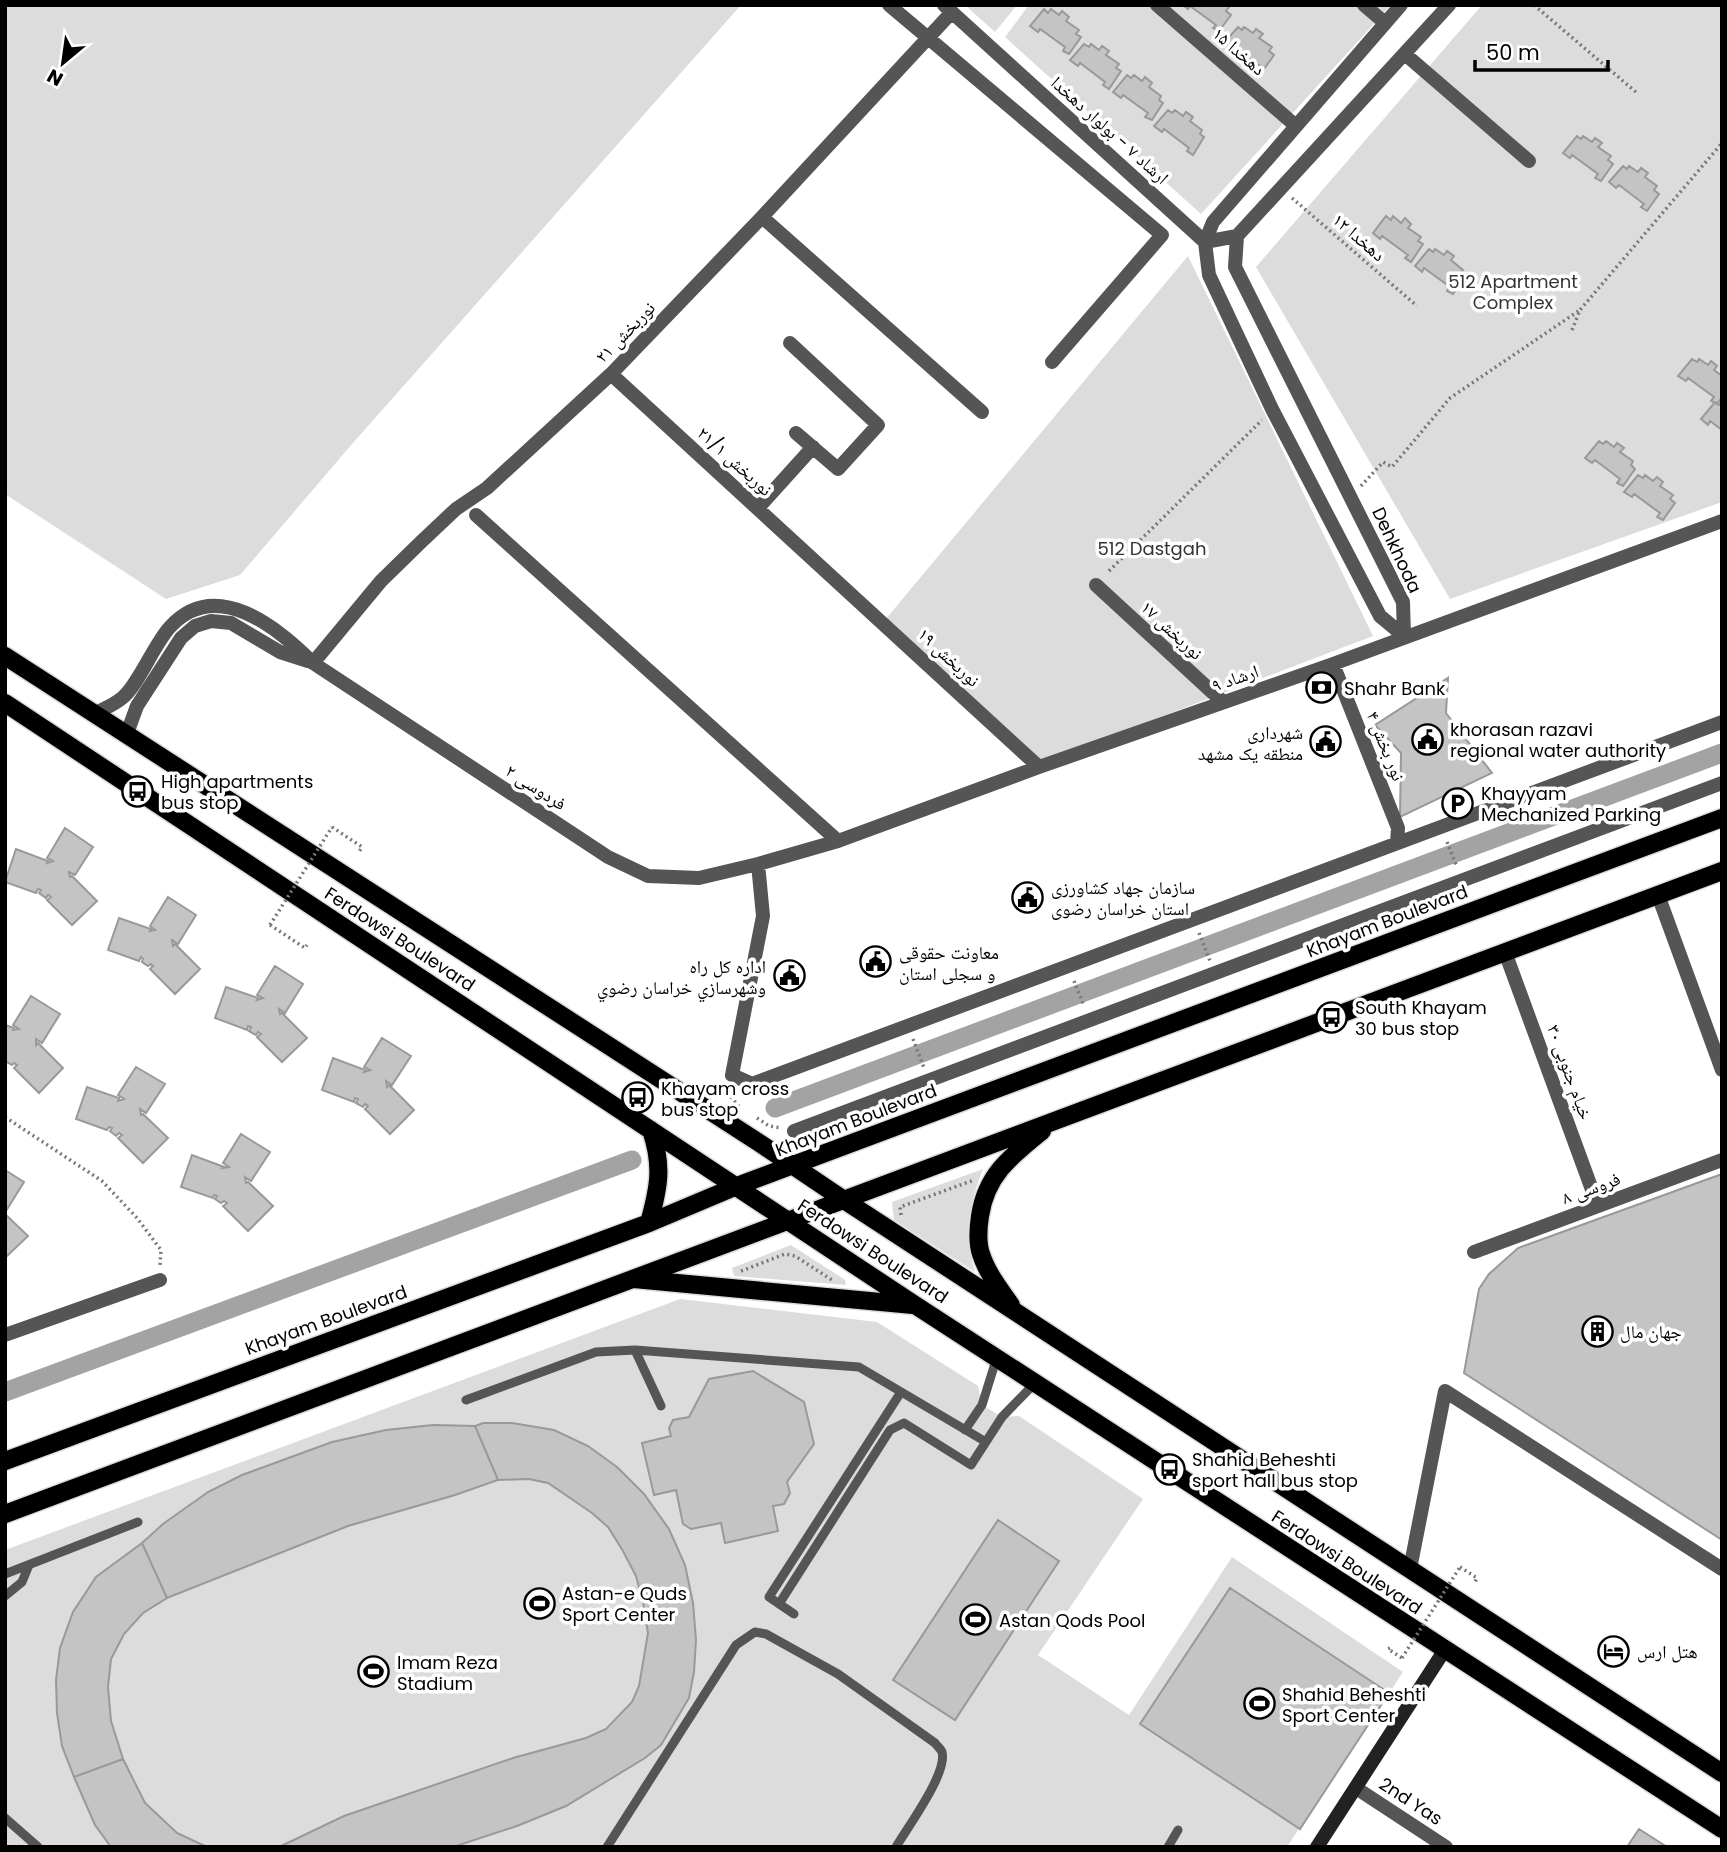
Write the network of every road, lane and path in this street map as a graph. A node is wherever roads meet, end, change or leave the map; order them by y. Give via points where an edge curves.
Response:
1 (890, 5) edge
2 (1157, 5) edge
3 (1364, 5) edge
4 (1401, 5) edge
5 (1450, 5) edge
6 (1534, 5) edge
7 (948, 9) edge
8 (1385, 23) junction
9 (929, 38) junction
10 (1406, 55) junction
11 (1637, 93) dead end
12 (1296, 126) junction
13 (1722, 143) edge
14 (1530, 161) dead end
15 (1281, 189) junction
16 (762, 217) junction
17 (1237, 236) junction
18 (1205, 243) junction
19 (1418, 306) dead end
20 (1580, 310) junction
21 (1572, 330) dead end
22 (790, 343) dead end
23 (1052, 362) dead end
24 (611, 374) junction
25 (1272, 409) junction
26 (982, 412) dead end
27 (796, 433) dead end
28 (813, 447) junction
29 (1351, 498) junction
30 (758, 508) junction
31 (476, 515) dead end
32 (1722, 521) edge
33 (1109, 571) dead end
34 (833, 576) joint
35 (1096, 585) dead end
36 (1404, 636) junction
37 (5, 656) edge
38 (313, 663) junction
39 (1334, 664) junction
40 (1223, 702) junction
41 (5, 703) edge
42 (94, 714) junction
43 (1722, 722) edge
44 (126, 736) junction
45 (1039, 767) junction
46 (1722, 783) edge
47 (1722, 818) edge
48 (1441, 827) junction
49 (838, 841) junction
50 (1397, 843) junction
51 (359, 852) dead end
52 (758, 864) junction
53 (1722, 871) edge
54 (1462, 881) junction
55 (1658, 895) junction
56 (1194, 919) junction
57 (307, 945) dead end
58 (1506, 952) junction
59 (1068, 966) junction
60 (1214, 973) junction
61 (1089, 1020) junction
62 (908, 1026) junction
63 (1722, 1070) edge
64 (928, 1080) junction
65 (727, 1092) dead end
66 (5, 1117) edge
67 (1061, 1119) junction
68 (651, 1130) junction
69 (794, 1130) joint
70 (1722, 1160) edge
71 (794, 1166) junction
72 (992, 1178) junction
73 (737, 1186) junction
74 (844, 1200) junction
75 (1598, 1206) junction
76 (787, 1220) junction
77 (649, 1223) junction
78 (911, 1223) dead end
79 (1474, 1252) dead end
80 (631, 1279) junction
81 (160, 1280) joint
82 (915, 1305) junction
83 (1014, 1311) junction
84 (5, 1335) edge
85 (635, 1350) junction
86 (997, 1357) junction
87 (1036, 1382) junction
88 (901, 1392) junction
89 (466, 1400) dead end
90 (661, 1406) dead end
91 (965, 1430) junction
92 (986, 1442) junction
93 (5, 1461) edge
94 (5, 1514) edge
95 (138, 1522) dead end
96 (29, 1565) junction
97 (1410, 1569) junction
98 (1722, 1569) edge
99 (5, 1574) edge
100 (1475, 1582) dead end
101 (5, 1596) edge
102 (779, 1604) junction
103 (794, 1614) dead end
104 (1390, 1647) dead end
105 (1444, 1651) junction
106 (1722, 1773) edge
107 (1356, 1787) junction
108 (5, 1818) edge
109 (1722, 1829) edge
110 (1178, 1830) dead end
111 (38, 1847) edge
112 (607, 1847) edge
113 (896, 1847) edge
114 (1168, 1847) edge
115 (1317, 1847) edge
116 (1446, 1847) edge

1 - 9 street
2 - 12 street, دهخدا ۱۵
3 - 8 street
4 - 8 street
5 - 10 street
6 - 11 path
7 - 9 street, نوربخش ۲۱
7 - 18 street, ارشاد ۷ - بولوار دهخدا
8 - 12 street
9 - 16 street, نوربخش ۲۱
9 - 23 street via 1162,235
10 - 14 street
10 - 15 street
12 - 18 street via 1213,222
13 - 20 path
15 - 17 street
15 - 19 path, دهخدا ۱۲
16 - 24 street, نوربخش ۲۱
16 - 26 street
17 - 18 street
17 - 29 street, Dehkhoda via 1235,267
18 - 25 street via 1209,275
20 - 21 path
20 - 29 path via 1450,398 1392,467 1383,462
22 - 28 street via 878,425 838,469
24 - 30 street, نوربخش ۲۱/۱
24 - 38 street, نوربخش ۲۱ via 381,581
25 - 33 path
25 - 36 street via 1380,616
27 - 28 street
28 - 30 street
29 - 36 street, Dehkhoda via 1403,602
30 - 34 street, نوربخش ۲۱/۱
31 - 49 street
32 - 36 street, ارشاد ۹
34 - 45 street, نوربخش ۱۹
35 - 40 street, نوربخش ۱۷
36 - 39 street, ارشاد ۹
37 - 42 main road, Ferdowsi Boulevard
38 - 42 street, فردوسی ۲ via 287,637 236,608 209,605 187,612 169,628 124,697
38 - 44 street, فردوسی ۲ via 280,652 231,623 211,621 195,626 181,638 137,706
38 - 52 street, فردوسی ۲ via 608,857 648,876 699,878
39 - 40 street, ارشاد ۹
39 - 50 street, نور بخش ۴ via 1398,828
40 - 45 street, ارشاد ۹
41 - 68 main road, Ferdowsi Boulevard
42 - 44 main road, Ferdowsi Boulevard
43 - 48 street
44 - 71 main road, Ferdowsi Boulevard
45 - 49 street, ارشاد ۹
46 - 54 street
47 - 71 main road, Khayam Boulevard
48 - 50 street
48 - 54 path
49 - 52 street, ارشاد ۹
50 - 56 street
51 - 57 path, bridge via 362,848 332,827 270,925 305,948
52 - 62 street via 763,916 733,1075 752,1084
53 - 55 main road
54 - 60 street
55 - 58 main road
55 - 63 street
56 - 59 street
56 - 60 path
58 - 67 main road
58 - 75 street, خیام جنوبی ۳۰
59 - 61 path
59 - 62 street
60 - 61 street
61 - 64 street
62 - 64 path
64 - 69 street
65 - 69 path via 739,1108 769,1126
66 - 81 path via 102,1181 128,1208 161,1250
67 - 72 main road via 1012,1156
67 - 74 main road
68 - 73 main road, Ferdowsi Boulevard
68 - 77 main road via 660,1173
70 - 75 street, فروسی ۸
71 - 73 main road, Khayam Boulevard
71 - 74 main road, Ferdowsi Boulevard
72 - 78 path via 968,1181 900,1207 901,1216
72 - 83 main road via 982,1204 980,1251
73 - 76 main road, Ferdowsi Boulevard
73 - 77 main road, Khayam Boulevard
74 - 76 main road
74 - 83 main road, Ferdowsi Boulevard
75 - 79 street, فروسی ۸
76 - 80 main road
76 - 82 main road, Ferdowsi Boulevard
77 - 93 main road, Khayam Boulevard
80 - 82 main road
80 - 94 main road
81 - 84 street
82 - 86 main road, Ferdowsi Boulevard
83 - 97 main road, Ferdowsi Boulevard
85 - 88 lane via 859,1367
85 - 89 lane via 596,1352
85 - 90 lane
86 - 87 main road, Ferdowsi Boulevard
86 - 91 lane via 982,1405
87 - 92 lane via 1002,1417
87 - 105 main road, Ferdowsi Boulevard
88 - 91 lane
88 - 102 lane via 769,1597
91 - 92 lane
92 - 102 lane via 971,1465 904,1423 890,1430
95 - 96 lane
96 - 99 lane
96 - 101 lane via 22,1582
97 - 98 street via 1445,1391
97 - 106 main road, Ferdowsi Boulevard
100 - 104 path, bridge via 1478,1578 1460,1567 1402,1658
102 - 103 lane
105 - 107 street
105 - 109 main road, Ferdowsi Boulevard
107 - 115 street
107 - 116 street, 2nd Yas
108 - 111 lane
110 - 114 lane
112 - 113 lane via 736,1645 755,1632 766,1633 838,1674 935,1743 942,1753 941,1768

